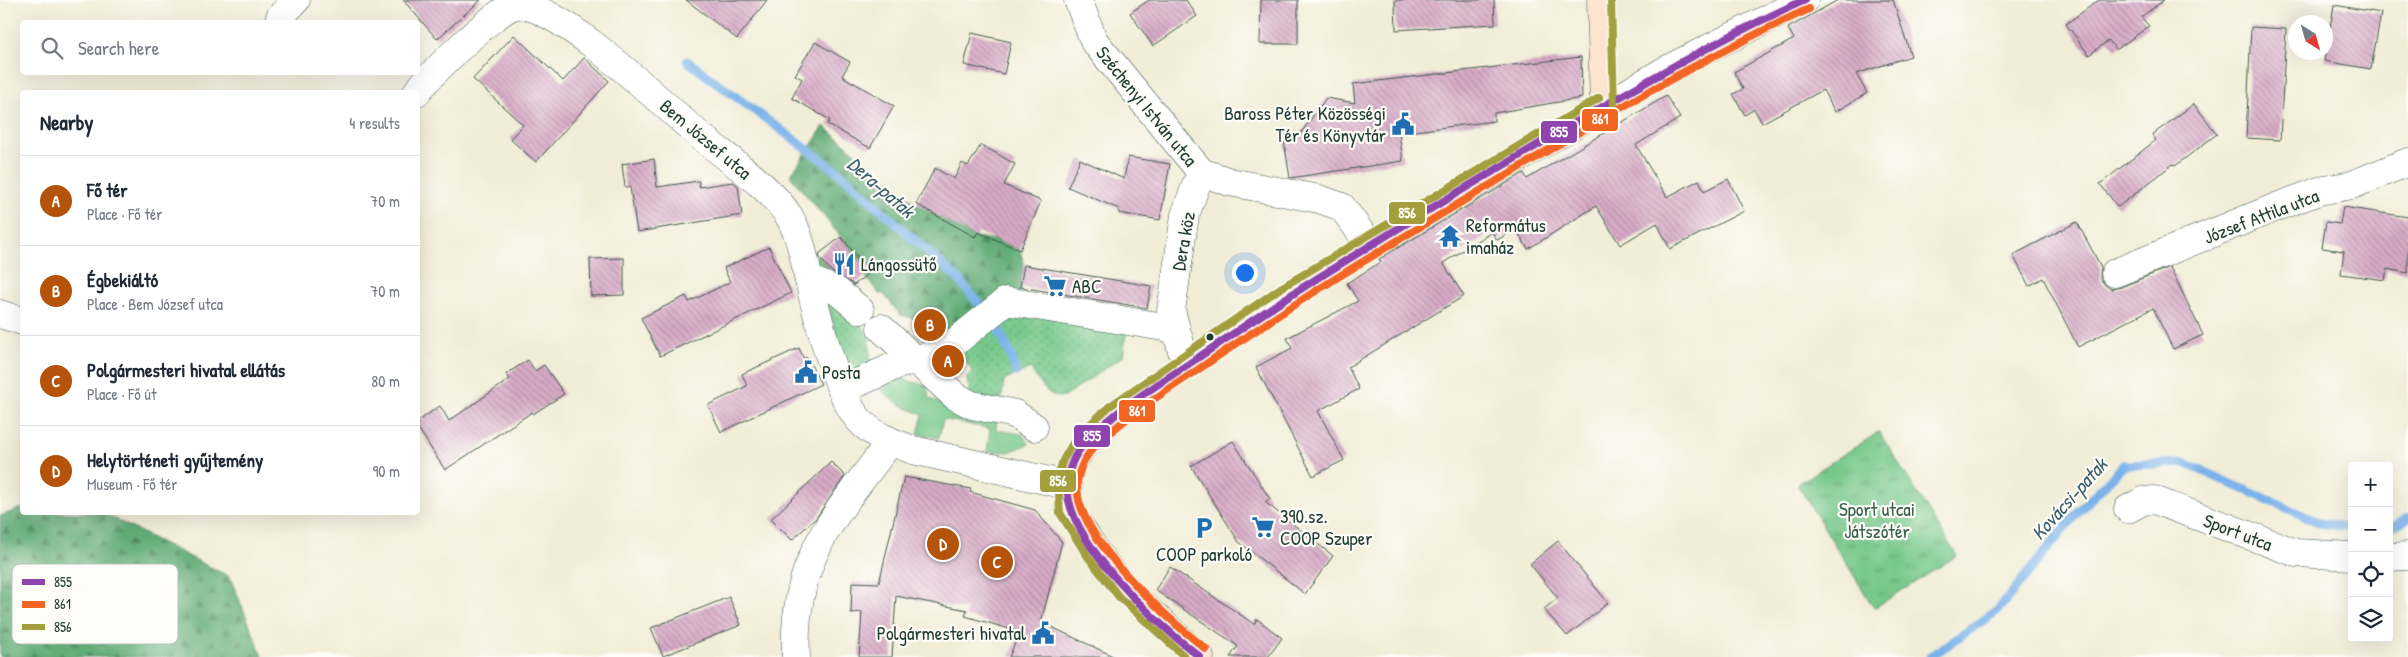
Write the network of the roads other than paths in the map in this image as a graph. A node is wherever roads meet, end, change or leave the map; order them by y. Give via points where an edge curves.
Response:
1 (1078, 0) edge
2 (1601, 0) edge
3 (1805, 0) edge
4 (419, 90) edge
5 (1604, 107) junction
6 (2408, 162) edge
7 (1201, 172) junction
8 (1370, 245) junction
9 (2115, 273) dead end
10 (809, 279) junction
11 (860, 310) dead end
12 (0, 314) edge
13 (20, 319) edge
14 (1174, 320) junction
15 (881, 328) dead end
16 (915, 358) junction
17 (1186, 365) junction
18 (842, 390) junction
19 (1034, 427) dead end
20 (890, 442) junction
21 (1067, 484) junction
22 (2128, 509) dead end
23 (2348, 556) edge
24 (2393, 556) edge
25 (2408, 556) edge
26 (796, 657) edge
27 (1200, 657) edge

1 - 7 street, Széchenyi István utca via 1094,41
2 - 5 main road
3 - 5 street via 1666,70
4 - 10 street, Bem József utca via 503,10 518,4 552,17 610,56 782,207 799,236
5 - 8 main road
6 - 9 street, József Attila utca via 2352,185 2320,191 2279,206
7 - 8 street, Széchenyi István utca via 1230,182 1319,199 1342,207
7 - 14 street, Dera köz via 1186,216
8 - 17 main road
10 - 11 street via 837,290
10 - 18 street, Bem József utca
12 - 13 street
14 - 16 street via 1006,300 944,351
14 - 17 street
15 - 16 street
16 - 18 street
16 - 19 street via 965,402 1015,414
17 - 21 main road via 1116,414 1085,442 1072,464
18 - 20 street, Bem József utca via 859,420
20 - 21 street, Bem József utca via 935,456
20 - 26 street via 825,529 806,570 798,606
21 - 27 main road via 1069,509 1096,552 1126,590
22 - 23 street, Sport utca via 2143,501 2154,500 2296,553
24 - 25 street

